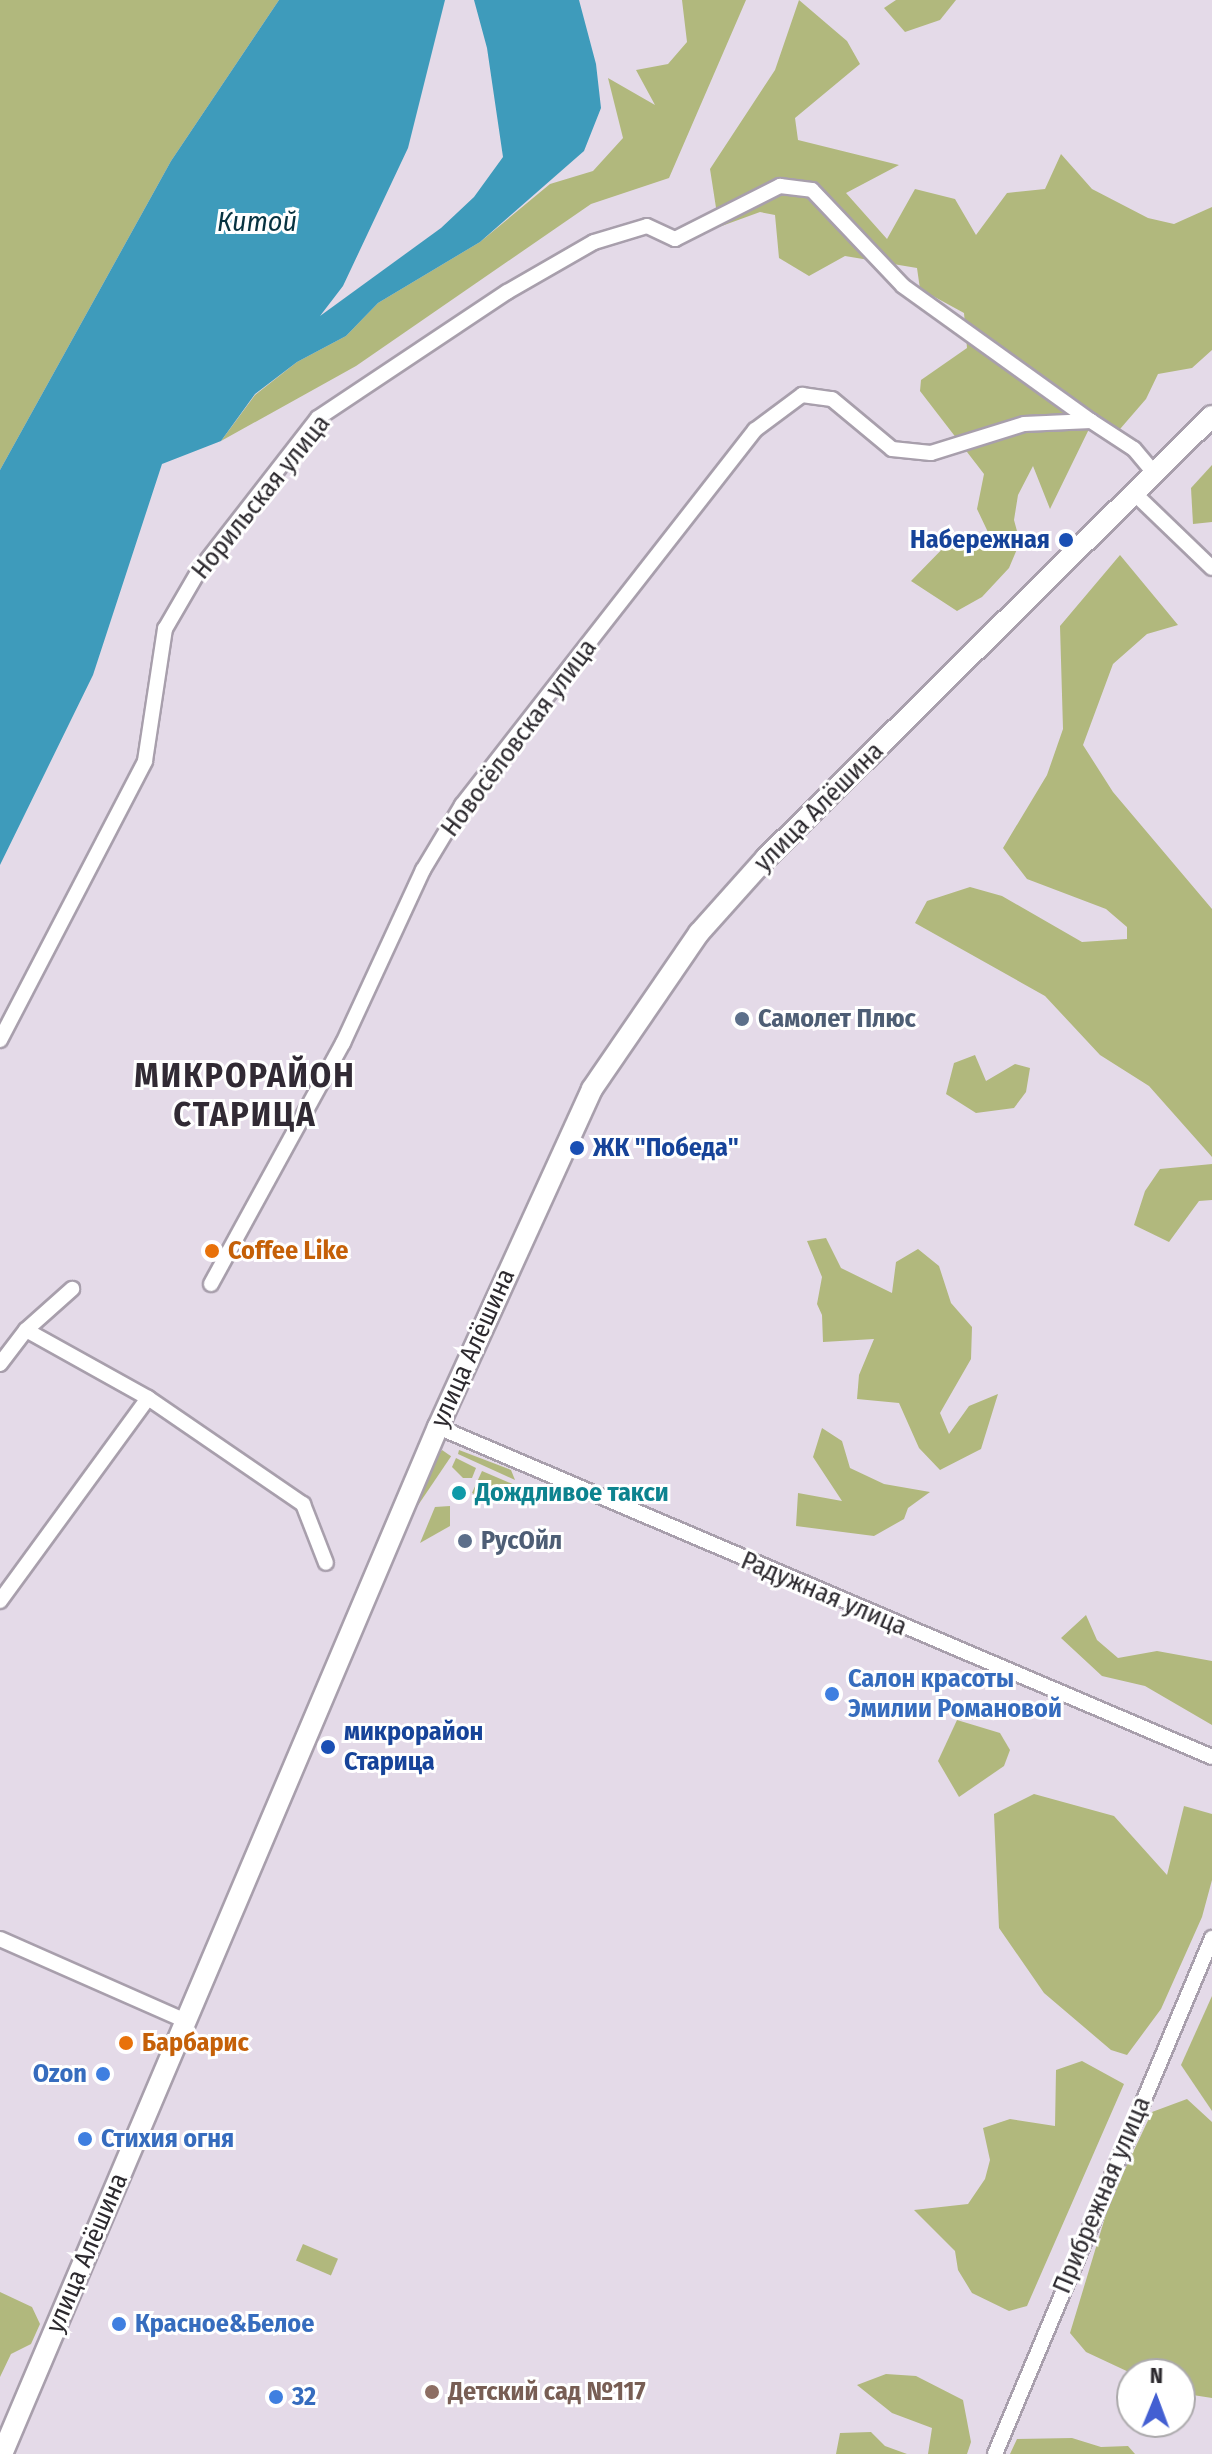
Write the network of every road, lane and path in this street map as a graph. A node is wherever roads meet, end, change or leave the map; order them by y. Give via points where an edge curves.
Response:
1 (1212, 416) edge
2 (1091, 421) junction
3 (1154, 473) junction
4 (1134, 493) junction
5 (1212, 568) edge
6 (0, 1040) edge
7 (211, 1284) dead end
8 (72, 1289) dead end
9 (26, 1330) junction
10 (0, 1364) edge
11 (148, 1398) junction
12 (438, 1427) junction
13 (326, 1563) dead end
14 (0, 1601) edge
15 (1212, 1757) edge
16 (1212, 1938) edge
17 (0, 1939) edge
18 (184, 2020) junction
19 (2, 2454) edge
20 (995, 2454) edge

1 - 3 street, улица Алёшина
2 - 3 street via 1134,449
2 - 6 street, Норильская улица via 903,286 812,190 780,186 675,239 647,226 594,242 507,292 318,418 198,572 165,629 145,761
2 - 7 street, Новосёловская улица via 1024,424 931,453 892,449 832,399 802,395 755,430 462,805 423,870 343,1043
3 - 4 street, улица Алёшина
4 - 5 street
4 - 12 street, улица Алёшина via 766,858 699,933 592,1089
8 - 9 street
9 - 10 street
9 - 11 street
11 - 13 street via 303,1504
11 - 14 street
12 - 15 street, Радужная улица
12 - 18 street, улица Алёшина
16 - 20 street, Прибрежная улица
17 - 18 street
18 - 19 street, улица Алёшина

